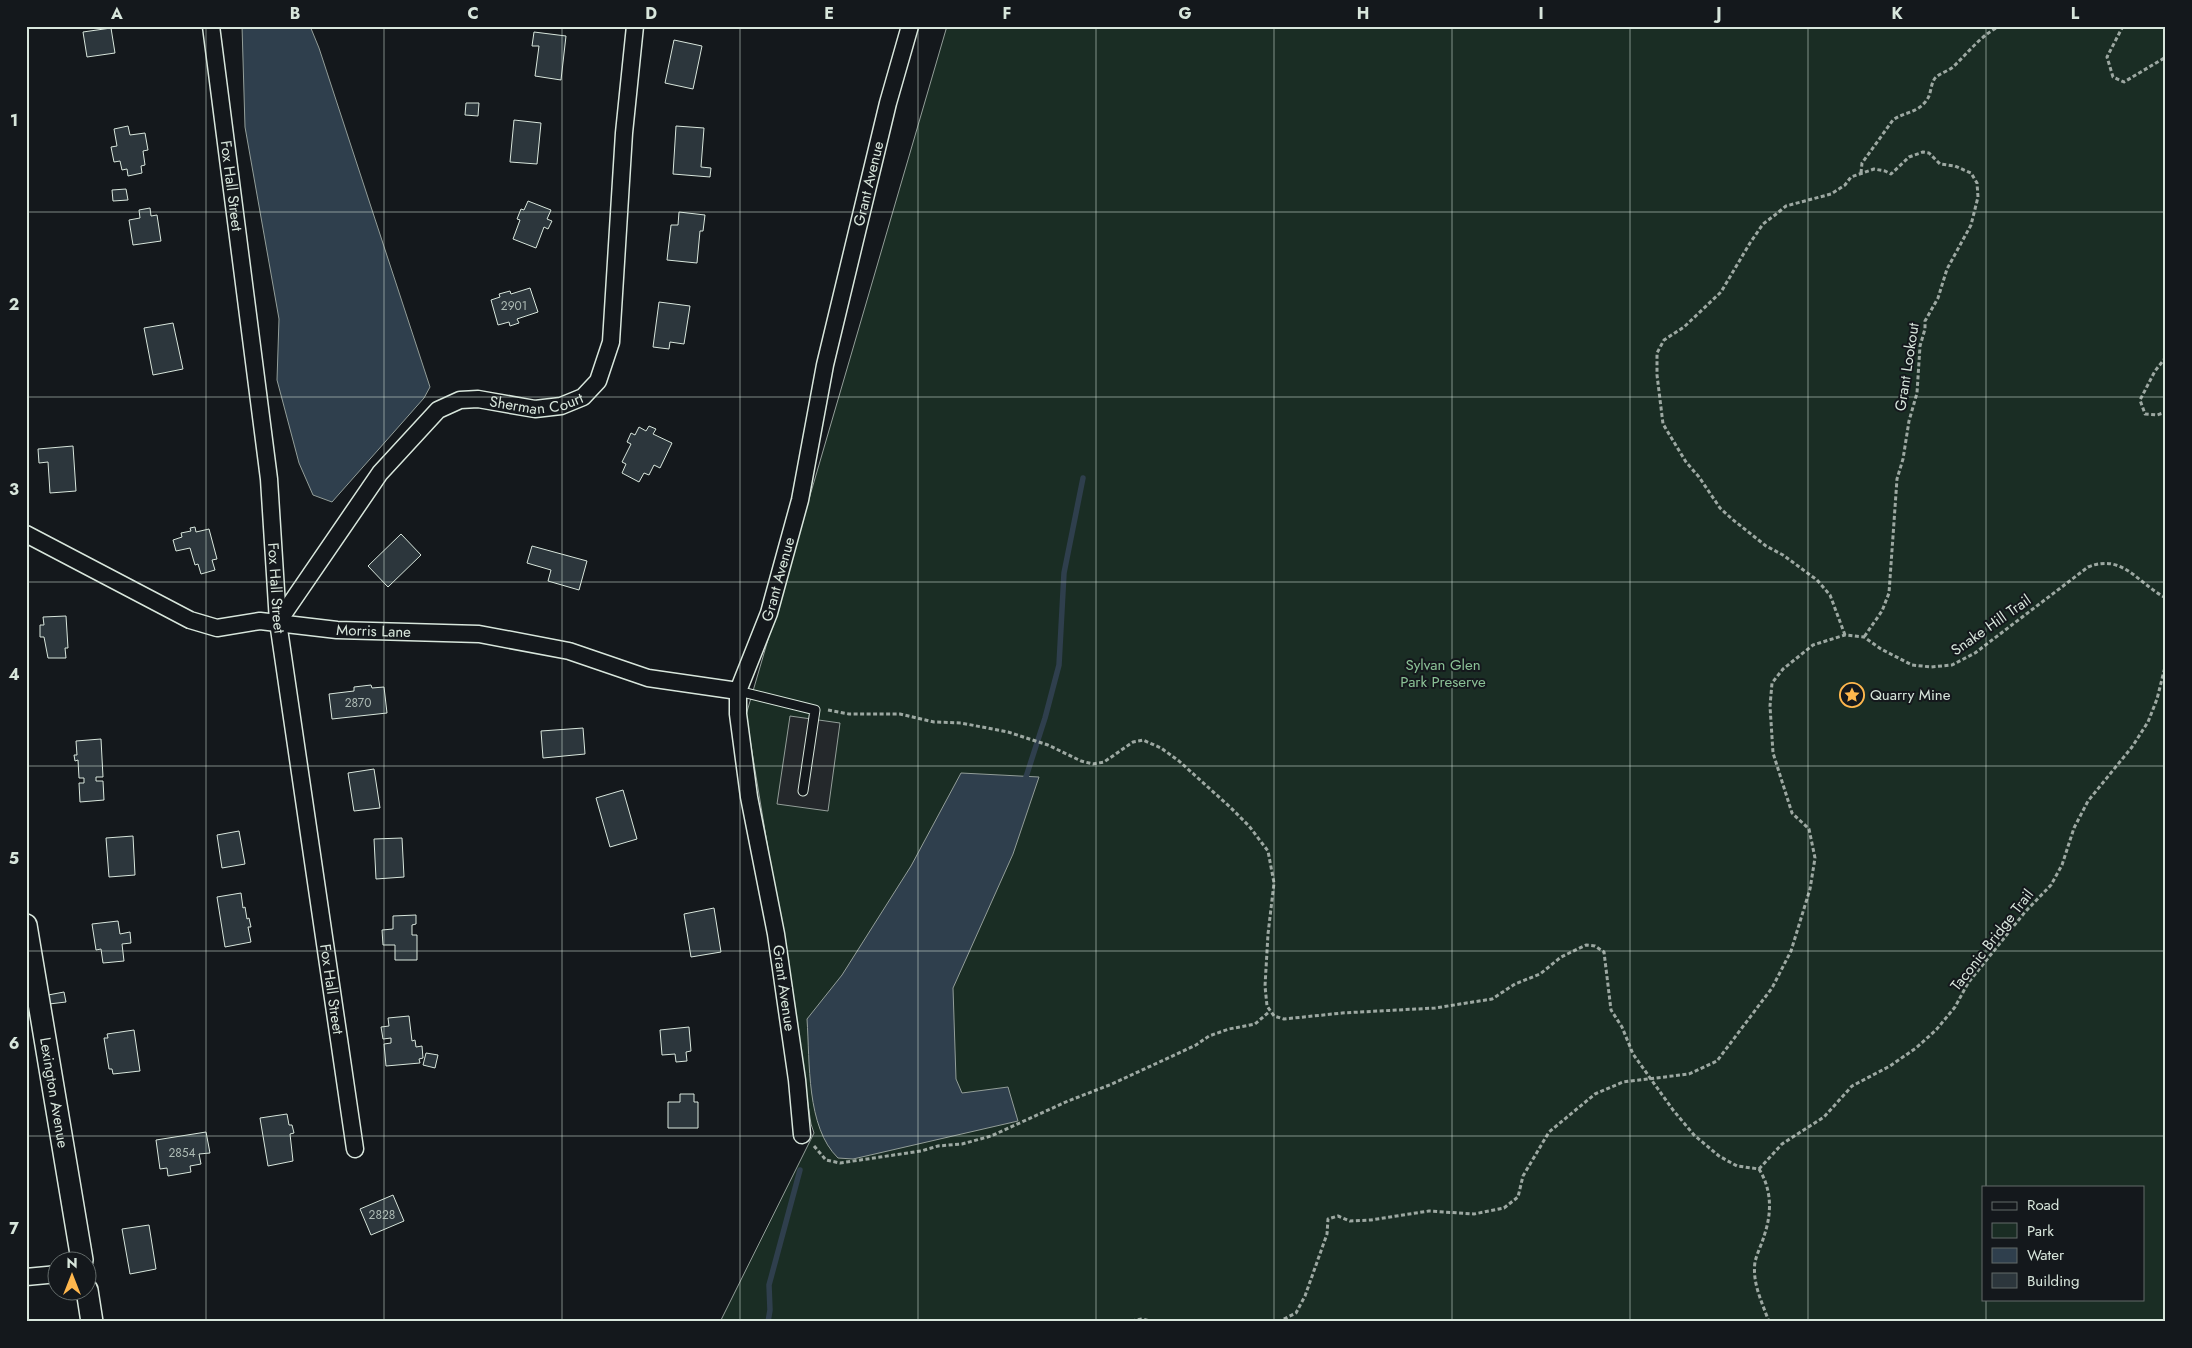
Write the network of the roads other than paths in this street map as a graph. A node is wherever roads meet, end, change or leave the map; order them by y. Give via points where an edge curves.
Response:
1 (211, 26) edge
2 (635, 26) edge
3 (910, 26) edge
4 (26, 534) edge
5 (278, 622) junction
6 (738, 691) junction
7 (803, 791) dead end
8 (26, 925) edge
9 (802, 1135) road end
10 (355, 1149) dead end
11 (80, 1250) edge
12 (48, 1275) edge
13 (26, 1277) edge
14 (89, 1300) edge
15 (92, 1322) edge

1 - 5 street, Fox Hall Street via 269,479
2 - 5 street, Sherman Court via 624,133 611,342 598,381 583,397 561,406 535,409 478,398 460,400 438,410 380,473
3 - 6 street, Grant Avenue via 827,356 800,500 769,613
4 - 5 street, Morris Lane via 190,620 217,628 260,621
5 - 6 street, Morris Lane via 337,630 479,634 569,651 648,678
5 - 10 street, Fox Hall Street
6 - 7 lane via 814,710
6 - 9 street, Grant Avenue via 749,797 776,934
8 - 11 street, Lexington Avenue
12 - 13 street
14 - 15 street

